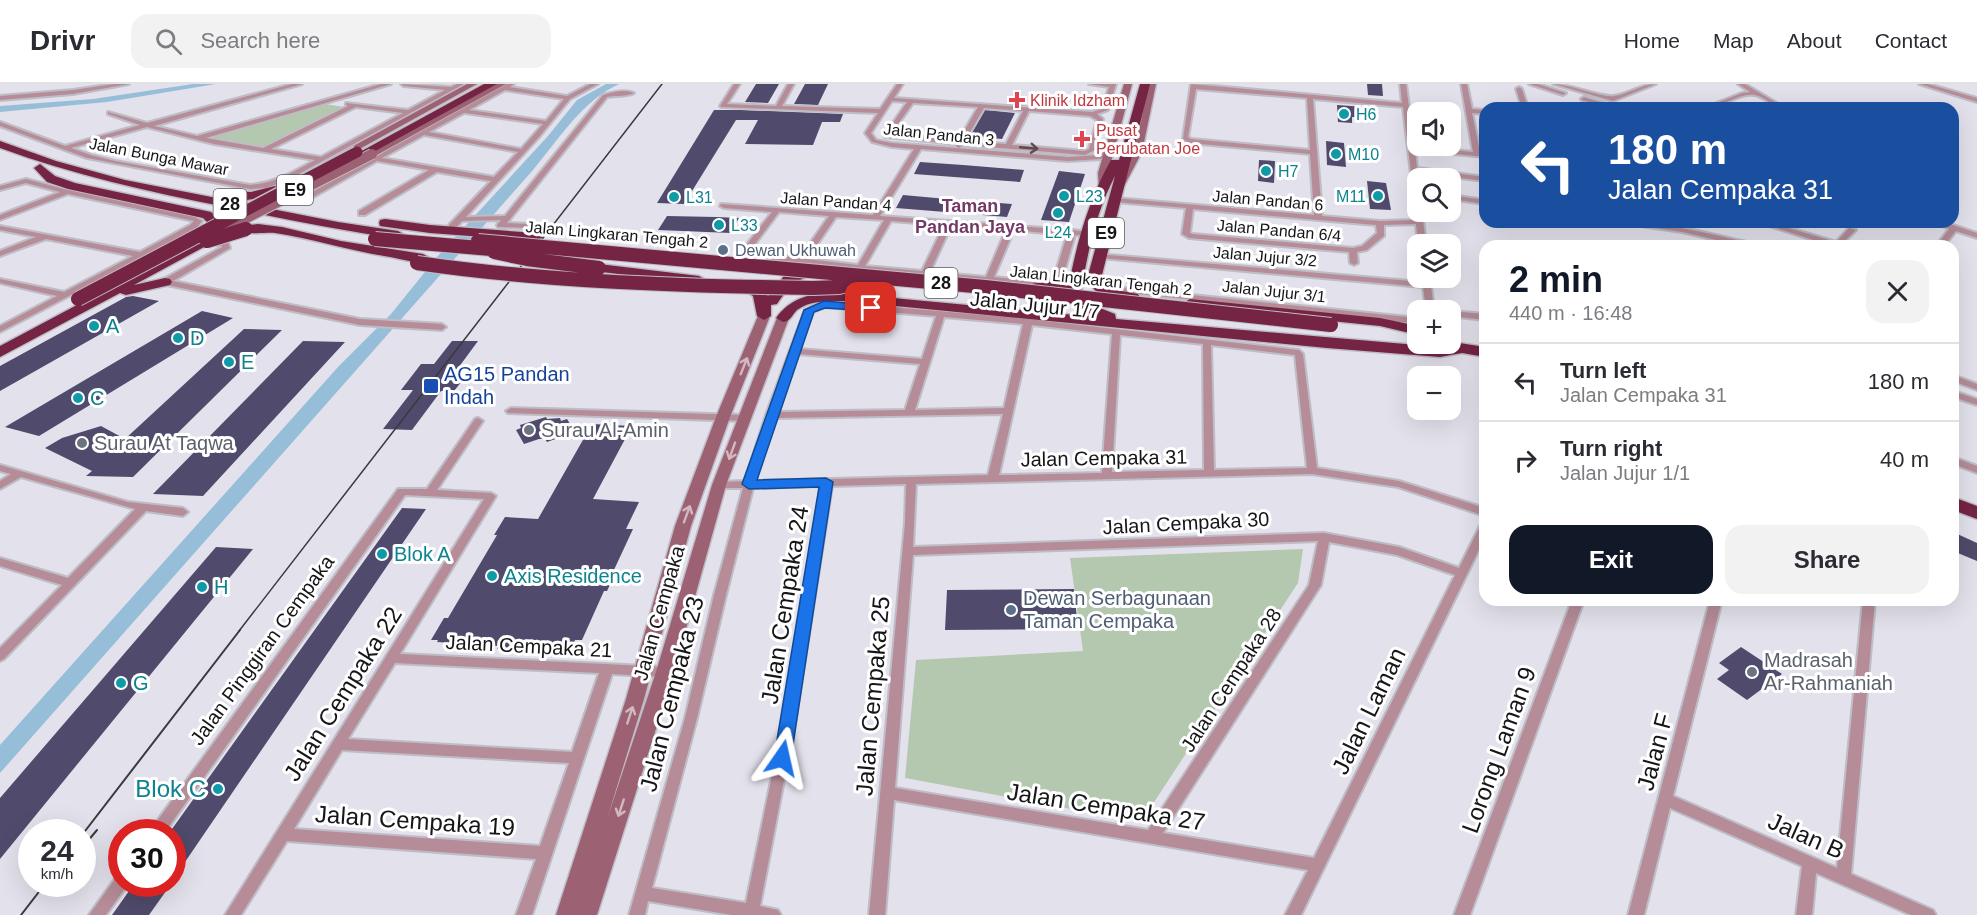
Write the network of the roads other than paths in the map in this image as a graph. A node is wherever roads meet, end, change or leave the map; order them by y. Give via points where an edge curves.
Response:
1 (126, 84) edge
2 (299, 84) edge
3 (388, 84) edge
4 (404, 84) edge
5 (461, 84) edge
6 (473, 84) edge
7 (482, 84) edge
8 (492, 84) edge
9 (512, 84) edge
10 (595, 84) edge
11 (737, 84) edge
12 (791, 84) edge
13 (900, 84) edge
14 (1092, 84) edge
15 (1128, 84) edge
16 (1137, 84) edge
17 (1145, 84) edge
18 (1152, 84) edge
19 (1404, 84) edge
20 (1464, 84) edge
21 (1532, 84) edge
22 (1556, 84) edge
23 (1649, 84) edge
24 (1741, 84) edge
25 (1922, 84) edge
26 (1938, 84) edge
27 (1113, 85) edge
28 (503, 86) edge
29 (1194, 86) edge
30 (1519, 88) dead end
31 (452, 89) junction
32 (631, 93) dead end
33 (1757, 93) junction
34 (1977, 96) edge
35 (1310, 97) junction
36 (0, 98) edge
37 (568, 98) junction
38 (891, 98) junction
39 (910, 99) junction
40 (327, 100) junction
41 (1977, 100) edge
42 (1524, 102) edge
43 (1588, 102) edge
44 (1722, 102) edge
45 (1772, 102) edge
46 (355, 105) junction
47 (983, 105) junction
48 (1406, 105) junction
49 (447, 107) junction
50 (778, 107) junction
51 (1027, 108) junction
52 (465, 111) junction
53 (881, 111) junction
54 (1469, 111) junction
55 (408, 112) junction
56 (1479, 112) edge
57 (110, 113) dead end
58 (1092, 114) junction
59 (1407, 114) edge
60 (548, 123) junction
61 (0, 124) edge
62 (144, 126) junction
63 (424, 133) junction
64 (195, 138) junction
65 (962, 142) junction
66 (0, 144) edge
67 (1008, 146) junction
68 (64, 148) junction
69 (918, 148) junction
70 (1479, 148) edge
71 (264, 150) junction
72 (957, 150) junction
73 (1110, 150) junction
74 (523, 151) junction
75 (1313, 152) junction
76 (0, 153) edge
77 (1461, 153) edge
78 (364, 154) junction
79 (1479, 155) edge
80 (321, 159) junction
81 (1068, 159) junction
82 (46, 166) junction
83 (436, 169) junction
84 (1103, 173) junction
85 (1461, 176) edge
86 (1479, 178) edge
87 (497, 180) junction
88 (278, 185) junction
89 (0, 188) edge
90 (323, 188) junction
91 (1104, 188) junction
92 (67, 192) junction
93 (304, 194) junction
94 (1116, 194) junction
95 (1461, 199) edge
96 (265, 200) junction
97 (1479, 201) edge
98 (724, 206) dead end
99 (1190, 207) junction
100 (777, 210) junction
101 (362, 213) dead end
102 (834, 214) junction
103 (197, 215) junction
104 (876, 217) junction
105 (0, 218) edge
106 (501, 218) junction
107 (889, 218) junction
108 (1318, 218) junction
109 (1420, 222) joint
110 (949, 223) junction
111 (1380, 223) junction
112 (459, 224) junction
113 (528, 226) dead end
114 (0, 228) edge
115 (227, 228) junction
116 (1011, 228) junction
117 (1689, 228) edge
118 (1781, 228) edge
119 (1954, 228) joint
120 (210, 229) junction
121 (1851, 230) dead end
122 (434, 231) junction
123 (1072, 232) junction
124 (1089, 234) junction
125 (1421, 234) edge
126 (179, 235) junction
127 (1977, 236) edge
128 (44, 237) junction
129 (1730, 240) edge
130 (1819, 240) edge
131 (1842, 240) edge
132 (1945, 240) edge
133 (199, 244) junction
134 (475, 244) junction
135 (1353, 250) junction
136 (0, 254) edge
137 (141, 255) junction
138 (1101, 256) junction
139 (751, 257) junction
140 (420, 261) junction
141 (802, 261) junction
142 (1354, 263) dead end
143 (821, 269) junction
144 (596, 271) junction
145 (925, 274) junction
146 (859, 275) junction
147 (1076, 278) junction
148 (989, 279) junction
149 (1094, 279) junction
150 (1407, 280) edge
151 (0, 281) edge
152 (165, 282) junction
153 (66, 295) junction
154 (824, 304) joint
155 (941, 314) junction
156 (1461, 314) edge
157 (764, 316) junction
158 (1479, 316) edge
159 (783, 318) joint
160 (1407, 320) edge
161 (1028, 322) junction
162 (442, 327) dead end
163 (1147, 327) junction
164 (0, 329) edge
165 (1331, 329) junction
166 (1407, 330) edge
167 (29, 331) junction
168 (1116, 332) junction
169 (1407, 332) edge
170 (0, 340) edge
171 (1407, 340) edge
172 (1461, 341) edge
173 (1207, 342) junction
174 (1479, 343) edge
175 (1461, 348) edge
176 (1464, 348) junction
177 (795, 351) junction
178 (1479, 351) edge
179 (0, 352) edge
180 (0, 358) edge
181 (926, 362) junction
182 (1959, 380) edge
183 (1977, 387) edge
184 (1959, 396) edge
185 (1977, 402) edge
186 (511, 411) dead end
187 (1007, 411) junction
188 (909, 413) junction
189 (771, 415) junction
190 (723, 417) junction
191 (744, 418) junction
192 (478, 421) dead end
193 (1959, 462) edge
194 (0, 468) edge
195 (1977, 470) edge
196 (1312, 471) junction
197 (1209, 473) junction
198 (19, 474) junction
199 (1107, 476) junction
200 (993, 478) junction
201 (911, 480) junction
202 (826, 482) junction
203 (749, 484) junction
204 (719, 485) junction
205 (0, 486) edge
206 (430, 492) junction
207 (1959, 496) edge
208 (1977, 503) edge
209 (1959, 506) edge
210 (144, 507) junction
211 (1479, 510) edge
212 (183, 512) dead end
213 (1977, 513) edge
214 (1324, 537) junction
215 (1479, 538) edge
216 (908, 551) junction
217 (0, 562) edge
218 (1461, 573) junction
219 (70, 583) junction
220 (1576, 606) edge
221 (1714, 606) edge
222 (1868, 606) edge
223 (0, 656) edge
224 (391, 658) junction
225 (607, 669) junction
226 (643, 671) junction
227 (665, 672) junction
228 (339, 744) junction
229 (577, 758) junction
230 (888, 793) junction
231 (1665, 799) junction
232 (166, 819) edge
233 (283, 834) junction
234 (1152, 837) junction
235 (545, 853) junction
236 (1810, 863) junction
237 (1317, 865) junction
238 (1843, 878) junction
239 (643, 892) junction
240 (110, 897) edge
241 (752, 911) junction
242 (97, 915) edge
243 (233, 915) edge
244 (524, 915) edge
245 (567, 915) edge
246 (586, 915) edge
247 (637, 915) edge
248 (773, 915) edge
249 (877, 915) edge
250 (1293, 915) edge
251 (1462, 915) edge
252 (1636, 915) edge
253 (1803, 915) edge
254 (1928, 915) edge

1 - 36 street
2 - 62 street
3 - 40 street
4 - 31 street
5 - 31 street
6 - 78 main road
7 - 49 highway, E9
8 - 49 highway, E9
9 - 28 street
10 - 37 street
11 - 50 street via 723,106
12 - 50 street
13 - 38 street, Jalan Pandan 3
14 - 27 street
15 - 73 main road
16 - 91 highway, E9 via 1111,176
17 - 94 highway, E9
18 - 94 main road via 1138,151
19 - 48 street
20 - 54 street
21 - 43 street
22 - 23 street via 1613,99
24 - 33 street
25 - 41 street
26 - 34 street
27 - 58 street via 1105,110
28 - 37 street
28 - 52 street
28 - 78 main road
29 - 35 street
29 - 75 street via 1185,138 1189,141
30 - 42 street
31 - 55 street
32 - 106 street via 605,96
33 - 44 street via 1744,93
33 - 45 street
35 - 48 street
35 - 75 street
37 - 60 street
38 - 39 street
38 - 53 street, Jalan Pandan 3
39 - 47 street
39 - 65 street via 886,136
40 - 46 street
40 - 64 street
46 - 55 street
46 - 71 street
47 - 51 street
47 - 65 street
48 - 59 street
49 - 78 highway, E9
50 - 53 street
51 - 58 street
51 - 67 street
52 - 60 street
52 - 63 street
53 - 69 street, Jalan Pandan 3 via 869,136 881,143
54 - 56 street
54 - 70 street
55 - 80 street
57 - 62 street
67 -> 58 street via 1090,152 1100,119
60 - 74 street
61 - 68 street, Jalan Bunga Mawar
62 - 64 street
62 - 68 street
63 - 74 street
63 - 78 street
64 - 71 street
65 - 67 street
65 - 72 street
66 - 82 highway, Jalan Lingkaran Tengah 2 / 28
68 - 88 street, Jalan Bunga Mawar via 116,163 250,187
69 - 72 street, Jalan Pandan 3
69 - 104 street
71 - 80 street
72 - 81 street, Jalan Pandan 3
73 - 81 street, Jalan Pandan 3 via 1101,157
73 - 84 main road
74 - 87 street
75 - 108 street
76 - 82 highway, Jalan Lingkaran Tengah 2 / 28
77 - 79 street
78 - 83 street
78 - 88 main road
78 - 90 street
78 - 93 main road, bridge
78 - 96 highway, E9, bridge
78 - 115 highway, E9, bridge
80 - 88 street
81 - 84 street, Jalan Pandan 3 via 1094,166
82 - 88 highway via 95,166 220,194 251,196
82 - 103 highway via 51,179 72,186
82 - 134 highway, Jalan Lingkaran Tengah 2 / 28 via 338,226
82 - 134 highway, Jalan Lingkaran Tengah 2 / 28, bridge via 112,187 375,239
83 - 87 street
83 - 101 street
84 - 91 main road
85 - 86 street
87 - 112 street
88 - 90 street
88 - 96 main road, bridge
89 - 92 street via 26,181
90 - 93 street
91 - 124 highway, E9
92 - 103 street
92 - 105 street
93 - 115 main road, bridge
93 - 122 highway via 295,200 297,206
94 - 99 street, Jalan Pandan 6
94 - 138 highway, E9
95 - 97 street
96 - 120 highway, E9, bridge
98 - 100 street, Jalan Pandan 4
99 - 108 street, Jalan Pandan 6
99 - 135 street, Jalan Pandan 6/4 via 1186,234 1192,236
100 - 102 street, Jalan Pandan 4
100 - 139 street via 761,231
102 - 104 street, Jalan Pandan 4
102 - 141 street
103 - 120 highway via 211,217 214,221
103 - 126 street via 197,224
104 - 107 street, Jalan Pandan 4
106 - 112 street
106 - 113 street via 501,225
107 - 110 street, Jalan Pandan 4
107 - 146 street
108 - 111 street, Jalan Pandan 6
109 - 111 street, Jalan Pandan 6
109 - 125 street
110 - 116 street, Jalan Pandan 4
110 - 145 street
111 - 135 street, Jalan Pandan 6/4 via 1381,234 1374,242
112 - 122 highway
112 - 139 highway
114 - 128 street
115 - 133 highway, E9, bridge
116 - 123 street, Jalan Pandan 4
116 - 148 street
117 - 129 street
118 - 130 street
119 - 127 street
119 - 132 street
120 - 167 highway, E9, bridge
121 - 131 street
122 - 134 highway via 455,234
123 - 124 street, Jalan Pandan 4
123 - 148 street via 1058,280 1042,284
124 - 147 highway, E9
126 - 137 street
126 - 152 street via 225,244 226,248
128 - 136 street
128 - 137 street
133 - 140 highway, bridge via 260,228
133 - 167 highway, E9
134 - 144 highway, bridge via 527,259
134 - 146 highway, Jalan Lingkaran Tengah 2 / 28, bridge
134 - 165 highway, Jalan Lingkaran Tengah 2 / 28, bridge via 985,287
135 - 142 street
137 - 153 street
138 - 149 highway, E9
138 - 150 street, Jalan Jujur 3/2
139 - 141 street
139 - 143 highway
140 - 144 highway, bridge
140 - 146 highway, bridge via 497,275 596,283 813,288 839,287
141 - 146 street
143 - 147 highway via 1047,288 1063,286
143 - 157 highway via 788,278
144 - 157 highway via 752,286 764,298
145 - 146 street
145 - 148 street
146 - 165 highway, Jalan Lingkaran Tengah 2 / 28
147 - 163 highway via 1074,295 1081,303 1102,314
149 - 160 street, Jalan Jujur 3/1 via 1121,290
149 - 166 highway via 1099,288 1112,294 1380,322
151 - 153 street
152 - 162 street via 369,323
152 - 180 highway via 124,291
153 - 164 street
154 - 155 street, Jalan Jujur 1/7
154 - 177 street, Jalan Cempaka 23 via 809,310
155 - 161 street, Jalan Jujur 1/7
155 - 181 street
156 - 158 street
190 -> 157 main road, Jalan Cempaka
159 - 163 highway via 799,303 829,298
159 - 191 main road, Jalan Cempaka
161 - 168 street, Jalan Jujur 1/7
161 - 187 street
163 - 176 highway via 1440,352
165 - 169 highway, Jalan Lingkaran Tengah 2 / 28
165 - 171 highway, Jalan Lingkaran Tengah 2 / 28
167 - 170 highway, E9
167 - 179 highway, E9
168 - 173 street, Jalan Jujur 1/7
168 - 199 street
172 - 174 highway
173 - 196 street, Jalan Jujur 1/7 via 1299,354
173 - 197 street
175 - 176 highway
176 - 178 highway
177 - 181 street
177 - 189 street, Jalan Cempaka 23
181 - 188 street
182 - 183 street
184 - 185 street
186 - 190 street
187 - 188 street
187 - 200 street
188 - 189 street
189 - 203 street, Jalan Cempaka 23
190 - 191 street
226 -> 190 main road, Jalan Cempaka via 683,526
191 -> 204 main road, Jalan Cempaka
192 - 206 street
193 - 195 street
194 - 198 street
196 - 197 street, Jalan Cempaka 31
196 - 211 street, Jalan Cempaka 31 via 1399,484
197 - 199 street, Jalan Cempaka 31
198 - 205 street
198 - 210 street
199 - 200 street, Jalan Cempaka 31
200 - 201 street, Jalan Cempaka 31
201 - 202 street, Jalan Cempaka 31
201 - 216 street, Jalan Cempaka 25
202 - 203 street, Jalan Cempaka 31
202 - 241 street, Jalan Cempaka 24 via 790,717
203 - 204 street, Jalan Cempaka 31
203 - 239 street, Jalan Cempaka 23
204 - 227 main road, Jalan Cempaka
206 - 224 street, Jalan Cempaka 22 via 491,496
206 - 232 street, Jalan Pinggiran Cempaka via 402,491
207 - 208 highway
209 - 213 highway
210 - 212 street
210 - 219 street
214 - 216 street, Jalan Cempaka 30
214 - 218 street, Jalan Cempaka 30 via 1399,551
214 - 234 street, Jalan Cempaka 28 via 1315,585
215 - 218 street, Jalan Laman
216 - 230 street, Jalan Cempaka 25
217 - 219 street
218 - 237 street, Jalan Laman
219 - 223 street
220 - 251 street, Lorong Laman 9
221 - 231 street, Jalan F
222 - 238 street
224 - 225 street, Jalan Cempaka 21
224 - 228 street, Jalan Cempaka 22
225 - 226 street, Jalan Cempaka 21
225 - 229 street
226 - 227 street, Jalan Cempaka 21
245 -> 226 main road, Jalan Cempaka
227 -> 246 main road, Jalan Cempaka
228 - 229 street
228 - 233 street, Jalan Cempaka 22
229 - 235 street
230 - 234 street, Jalan Cempaka 27
230 - 249 street, Jalan Cempaka 25
231 - 236 street, Jalan B
231 - 252 street, Jalan F
233 - 235 street, Jalan Cempaka 19
233 - 243 street, Jalan Cempaka 22
234 - 237 street, Jalan Cempaka 27
235 - 244 street
236 - 238 street, Jalan B
236 - 253 street
237 - 250 street, Jalan Laman
238 - 254 street, Jalan B
239 - 241 street
239 - 247 street, Jalan Cempaka 23
240 - 242 street
241 - 248 street

